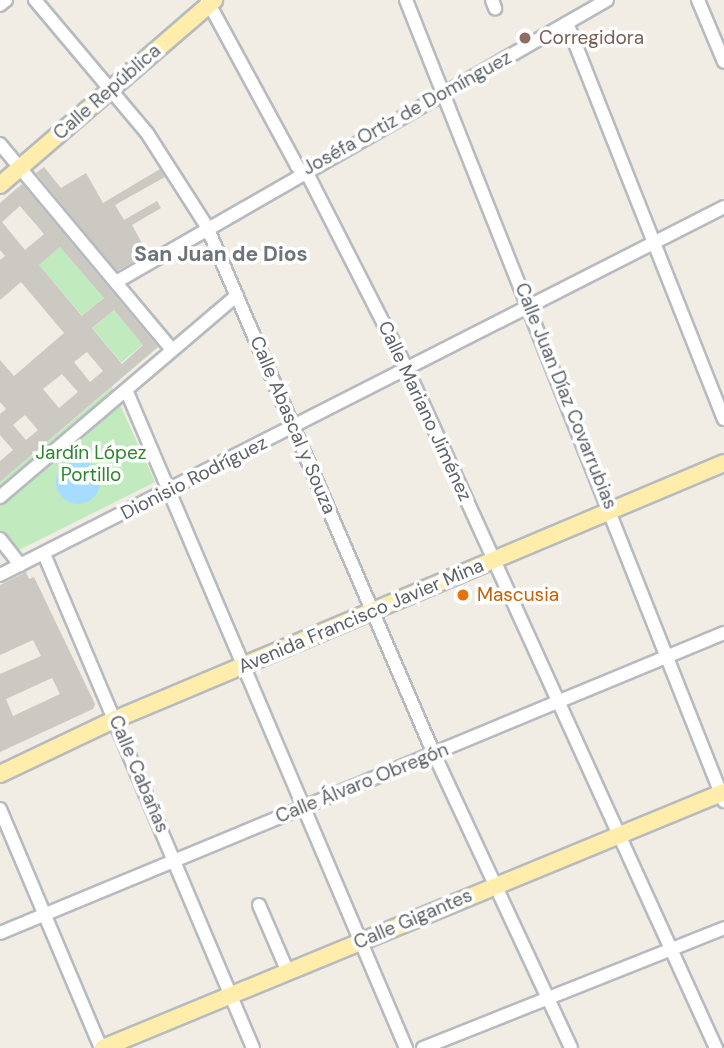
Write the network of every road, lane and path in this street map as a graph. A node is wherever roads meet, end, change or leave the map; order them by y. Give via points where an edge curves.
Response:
1 (6, 0) edge
2 (35, 0) edge
3 (406, 0) edge
4 (607, 0) edge
5 (698, 0) edge
6 (210, 1) edge
7 (0, 5) edge
8 (567, 23) junction
9 (724, 62) edge
10 (111, 90) junction
11 (443, 92) junction
12 (0, 144) edge
13 (20, 167) junction
14 (303, 172) junction
15 (0, 185) edge
16 (724, 207) edge
17 (207, 227) junction
18 (656, 242) junction
19 (116, 282) junction
20 (237, 295) junction
21 (529, 307) junction
22 (172, 350) junction
23 (407, 369) junction
24 (127, 392) junction
25 (724, 419) edge
26 (295, 427) junction
27 (724, 463) edge
28 (169, 492) junction
29 (0, 497) edge
30 (612, 510) junction
31 (0, 539) edge
32 (44, 554) junction
33 (494, 560) junction
34 (20, 565) junction
35 (0, 575) edge
36 (372, 611) junction
37 (724, 633) edge
38 (668, 657) junction
39 (242, 665) junction
40 (558, 702) junction
41 (116, 719) junction
42 (434, 754) junction
43 (0, 774) edge
44 (723, 796) edge
45 (303, 807) junction
46 (0, 809) edge
47 (618, 835) junction
48 (175, 861) junction
49 (497, 883) junction
50 (259, 905) dead end
51 (44, 915) junction
52 (724, 928) edge
53 (0, 933) edge
54 (360, 941) junction
55 (672, 949) junction
56 (287, 970) junction
57 (231, 994) junction
58 (548, 998) junction
59 (102, 1048) edge
60 (253, 1048) edge
61 (406, 1048) edge
62 (423, 1048) edge
63 (571, 1048) edge
64 (716, 1048) edge

1 - 7 street
2 - 10 street, Calle Abascal y Souza
3 - 11 street, Calle Juan Díaz Covarrubias
4 - 8 street, Joséfa Ortiz de Domínguez
5 - 9 street
6 - 10 main road, Calle República
6 - 14 street, Calle Mariano Jiménez
8 - 11 street, Joséfa Ortiz de Domínguez
8 - 18 street
10 - 13 main road, Calle República
10 - 17 street, Calle Abascal y Souza via 173,169
11 - 14 street, Joséfa Ortiz de Domínguez
11 - 21 street, Calle Juan Díaz Covarrubias
12 - 13 street
13 - 15 main road, Calle República
13 - 19 street
14 - 17 street, Joséfa Ortiz de Domínguez
14 - 23 street, Calle Mariano Jiménez
16 - 18 street, Dionisio Rodríguez
17 - 19 street, Joséfa Ortiz de Domínguez
17 - 20 street, Calle Abascal y Souza
18 - 21 street, Dionisio Rodríguez
18 - 25 street
19 - 22 street
20 - 22 street
20 - 26 street, Calle Abascal y Souza
21 - 23 street, Dionisio Rodríguez
21 - 30 street, Calle Juan Díaz Covarrubias
22 - 24 street
23 - 26 street, Dionisio Rodríguez
23 - 33 street, Calle Mariano Jiménez
24 - 28 street
24 - 29 street
26 - 28 street, Dionisio Rodríguez
26 - 36 street, Calle Abascal y Souza
27 - 30 main road, Avenida Francisco Javier Mina
28 - 32 street, Dionisio Rodríguez
28 - 39 street
30 - 33 main road, Avenida Francisco Javier Mina
30 - 38 street, Calle Juan Díaz Covarrubias
31 - 34 street
32 - 34 street, Dionisio Rodríguez
32 - 41 street, Calle Cabañas
33 - 36 main road, Avenida Francisco Javier Mina
33 - 40 street, Calle Mariano Jiménez
34 - 35 street, Dionisio Rodríguez
36 - 39 main road, Avenida Francisco Javier Mina
36 - 42 street, Calle Abascal y Souza
37 - 38 street, Calle Álvaro Obregón
38 - 40 street, Calle Álvaro Obregón
38 - 44 street, Calle Juan Díaz Covarrubias
39 - 41 main road, Avenida Francisco Javier Mina
39 - 45 street
40 - 42 street, Calle Álvaro Obregón
40 - 47 street, Calle Mariano Jiménez
41 - 43 main road, Avenida Francisco Javier Mina
41 - 48 street, Calle Cabañas
42 - 45 street, Calle Álvaro Obregón
42 - 49 street, Calle Abascal y Souza
44 - 47 main road, Calle Gigantes
45 - 48 street, Calle Álvaro Obregón
45 - 54 street
46 - 51 street
47 - 49 main road, Calle Gigantes
47 - 55 street, Calle Mariano Jiménez
48 - 51 street, Calle Álvaro Obregón
48 - 57 street, Calle Cabañas
49 - 54 main road, Calle Gigantes
49 - 58 street, Calle Abascal y Souza
50 - 56 street
51 - 53 street, Calle Álvaro Obregón
51 - 59 street
52 - 55 street
54 - 56 main road, Calle Gigantes
54 - 61 street
55 - 58 street
55 - 64 street, Calle Mariano Jiménez
56 - 57 main road, Calle Gigantes
57 - 59 main road, Calle Gigantes
57 - 60 street, Calle Cabañas
58 - 62 street
58 - 63 street, Calle Abascal y Souza

